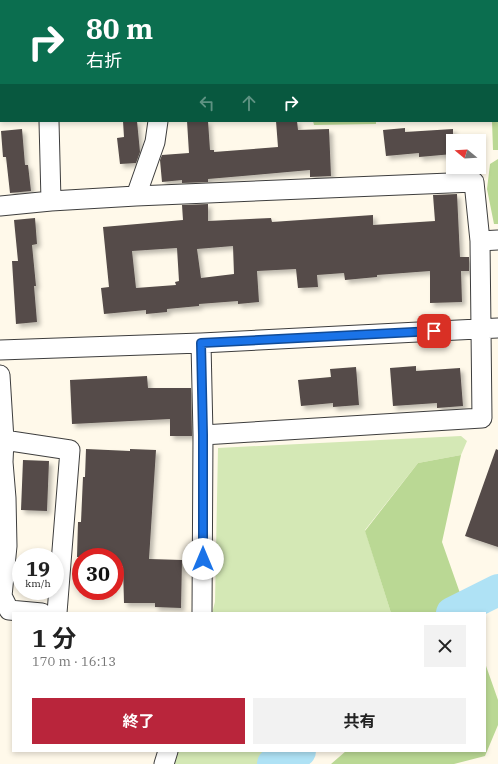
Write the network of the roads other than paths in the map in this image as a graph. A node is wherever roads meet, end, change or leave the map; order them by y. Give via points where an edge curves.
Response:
1 (52, 122) edge
2 (158, 122) edge
3 (136, 196) junction
4 (51, 202) junction
5 (0, 206) edge
6 (489, 241) edge
7 (489, 328) edge
8 (201, 343) junction
9 (0, 350) edge
10 (0, 375) edge
11 (203, 435) junction
12 (4, 440) junction
13 (31, 612) edge
14 (57, 612) edge
15 (202, 612) edge
16 (168, 752) edge
17 (164, 764) edge

1 - 4 street
2 - 3 street via 155,142
3 - 4 street
3 - 6 street via 474,182
4 - 5 street
6 - 7 street
7 - 8 street
7 - 11 street via 482,418
8 - 9 street
8 - 11 street
10 - 12 street
11 - 15 street
12 - 13 street via 6,546 2,596 9,610
12 - 14 street via 70,450
16 - 17 street

